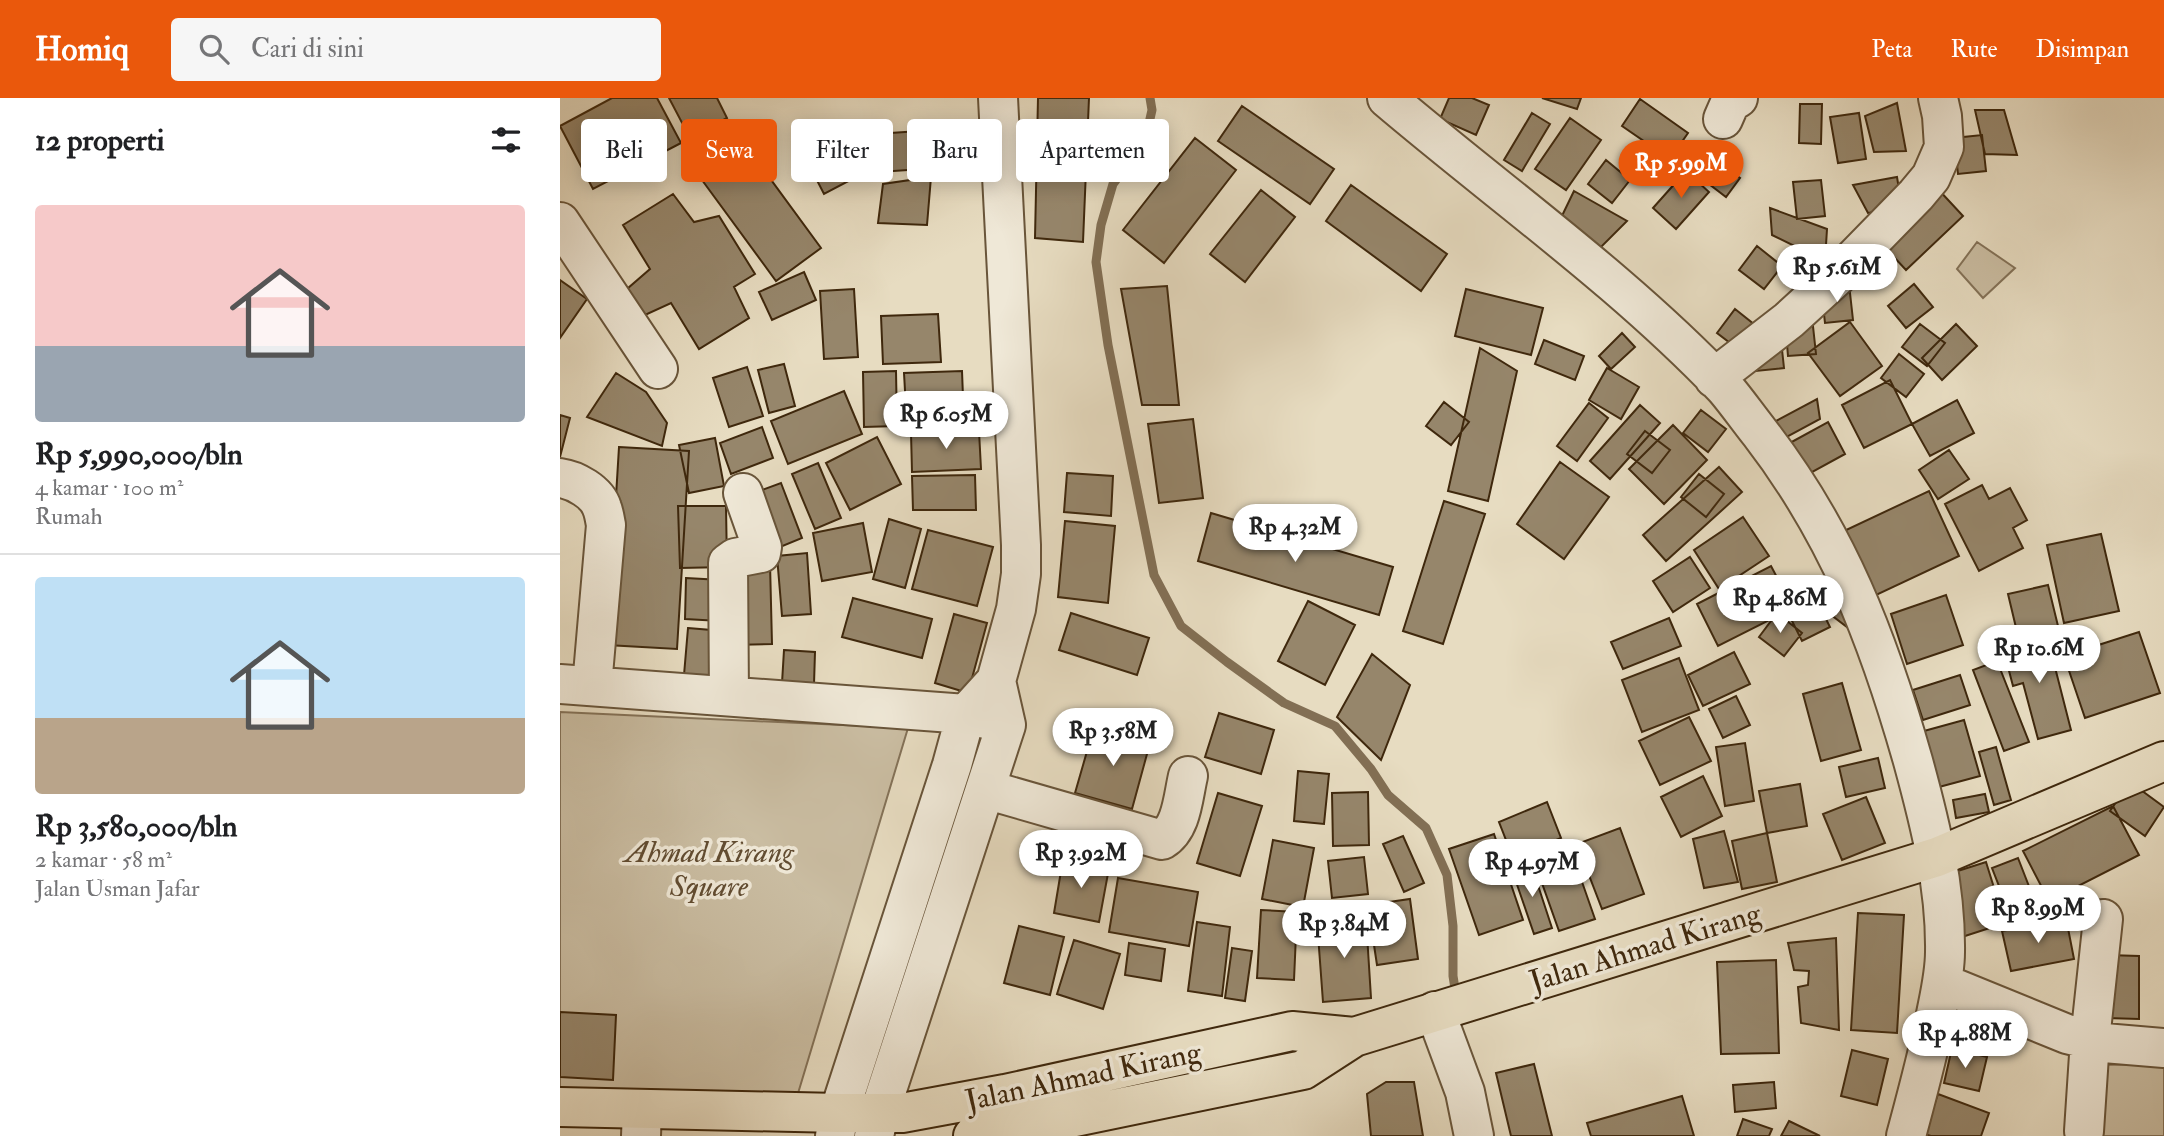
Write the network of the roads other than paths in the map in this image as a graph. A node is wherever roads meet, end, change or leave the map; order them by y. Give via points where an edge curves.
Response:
1 (998, 98) edge
2 (1387, 98) edge
3 (1938, 98) edge
4 (560, 222) edge
5 (659, 369) dead end
6 (1714, 378) junction
7 (560, 478) edge
8 (743, 493) dead end
9 (996, 681) junction
10 (576, 685) edge
11 (729, 696) junction
12 (966, 714) junction
13 (1006, 724) junction
14 (2164, 761) edge
15 (1188, 775) dead end
16 (985, 789) junction
17 (1937, 857) junction
18 (921, 860) junction
19 (958, 870) junction
20 (2104, 919) dead end
21 (1942, 983) junction
22 (1439, 1010) junction
23 (1354, 1037) junction
24 (2090, 1040) junction
25 (2164, 1048) edge
26 (1202, 1051) junction
27 (1209, 1090) junction
28 (560, 1107) edge
29 (995, 1120) edge
30 (641, 1123) edge
31 (837, 1125) edge
32 (877, 1125) edge
33 (2084, 1131) dead end
34 (1474, 1136) edge
35 (1906, 1136) edge

1 - 9 street via 1021,574
2 - 6 street via 1562,239 1662,325
3 - 6 street via 1944,147 1931,177 1837,276
4 - 5 street
6 - 17 street via 1779,458 1819,520 1849,579 1885,670
7 - 10 street via 595,496 606,525
8 - 11 street via 762,547 761,553 728,564
9 - 12 street
9 - 13 street
10 - 11 street
11 - 12 street
12 - 13 street
12 - 18 street
13 - 16 street
14 - 17 main road, Jalan Ahmad Kirang
15 - 16 street via 1176,825 1162,840
16 - 19 street
17 - 21 street via 1945,927
17 - 22 main road, Jalan Ahmad Kirang
18 - 19 street
18 - 31 street
19 - 32 street
20 - 24 street
21 - 24 street
21 - 35 street
22 - 23 main road, Jalan Ahmad Kirang
22 - 34 street
23 - 26 main road, Jalan Ahmad Kirang via 1292,1031
23 - 27 main road, Jalan Ahmad Kirang via 1303,1070
24 - 25 street
24 - 33 street
26 - 27 main road
26 - 29 main road, Jalan Ahmad Kirang
27 - 29 main road, Jalan Ahmad Kirang
28 - 30 main road, Jalan Ahmad Kirang
29 - 32 main road, Jalan Ahmad Kirang via 902,1112
30 - 31 main road, Jalan Ahmad Kirang
31 - 32 main road, Jalan Ahmad Kirang

